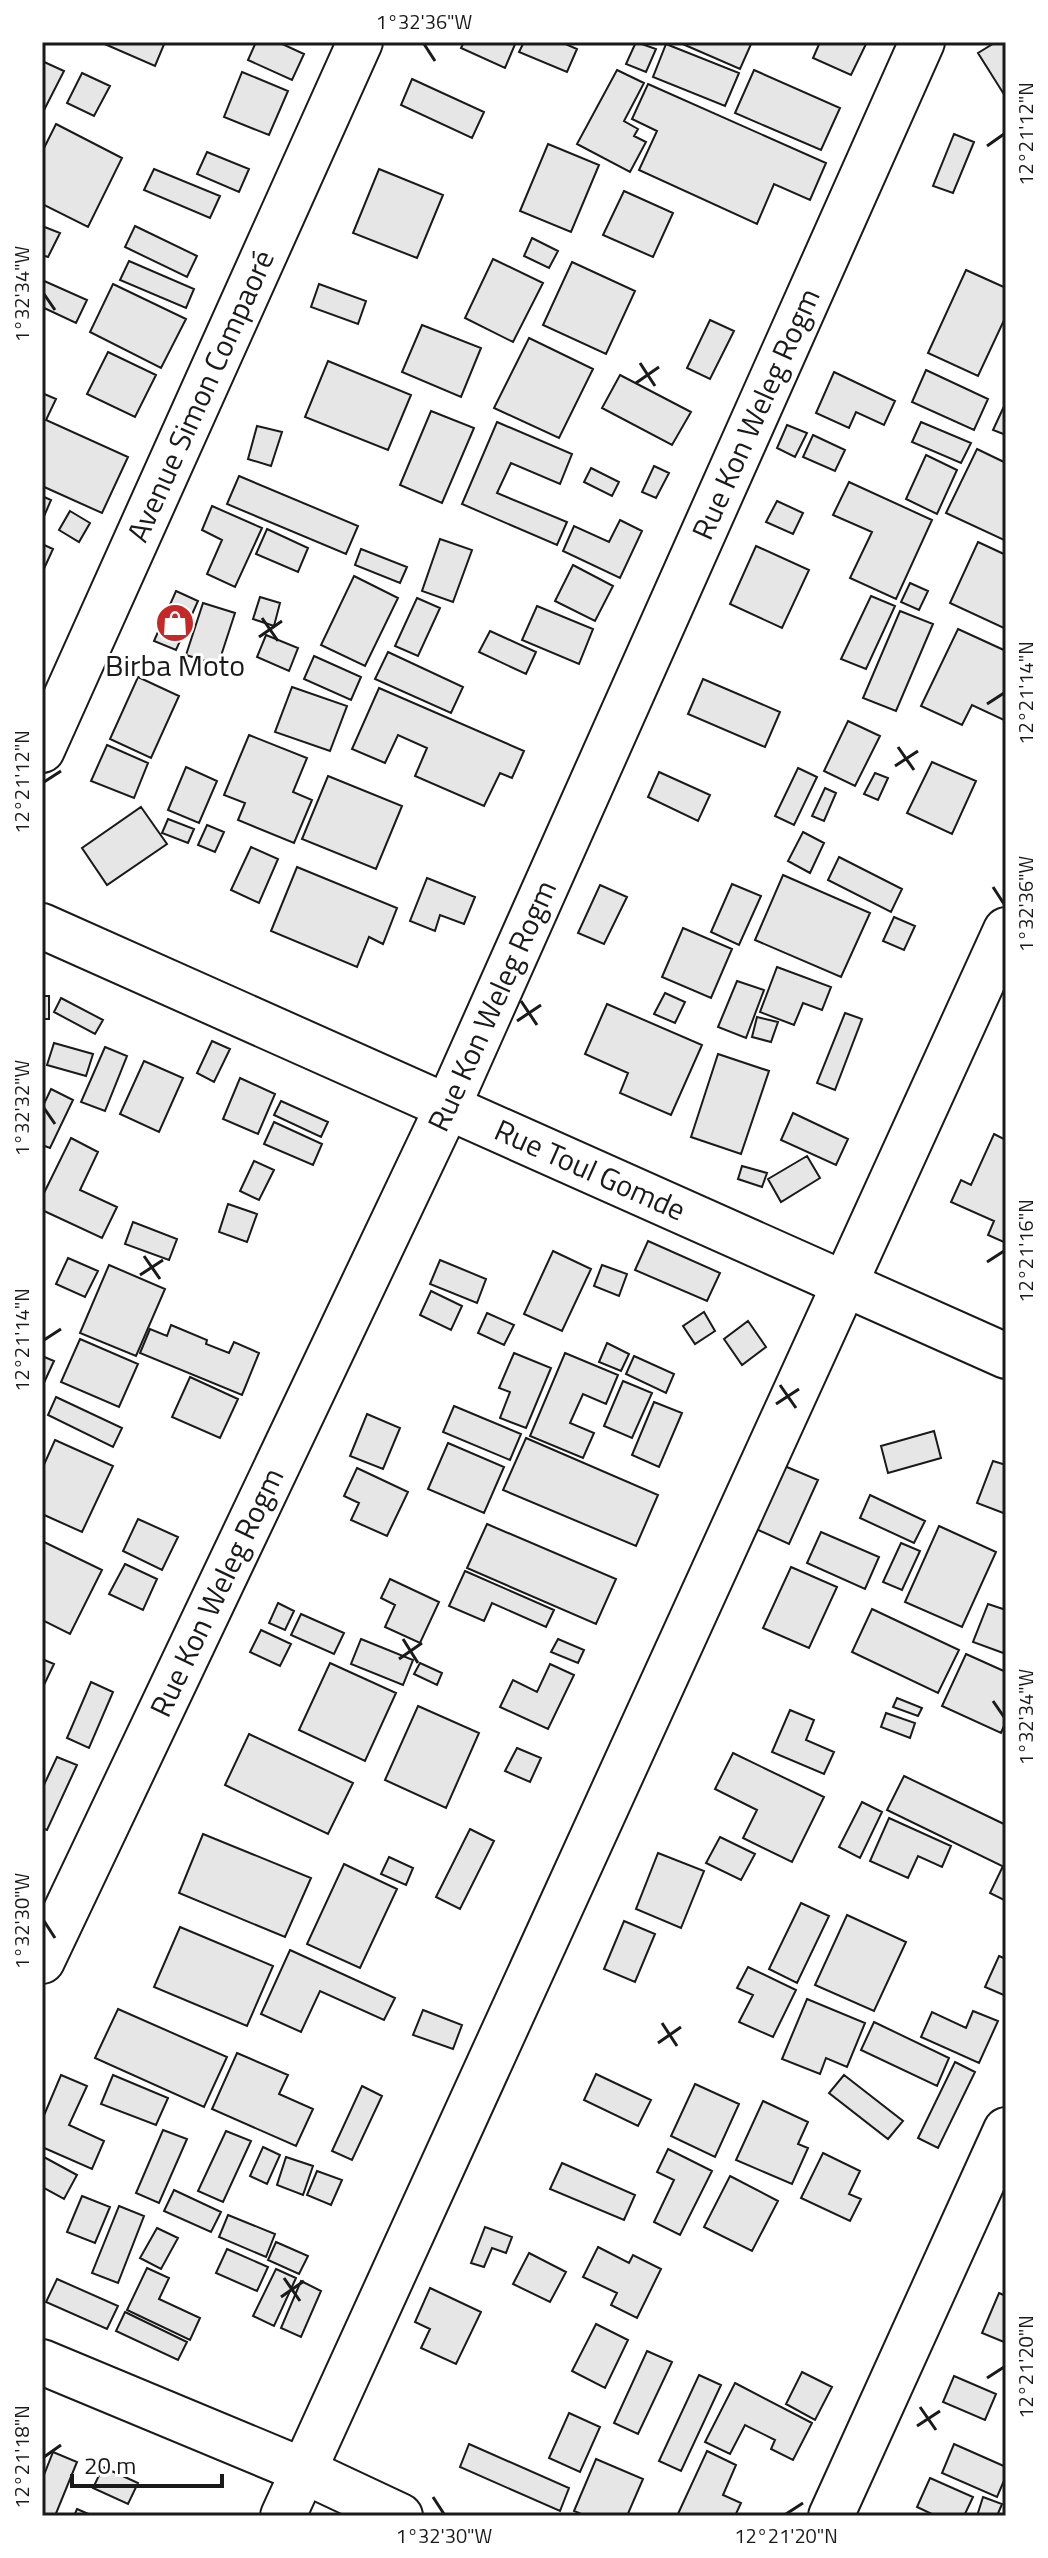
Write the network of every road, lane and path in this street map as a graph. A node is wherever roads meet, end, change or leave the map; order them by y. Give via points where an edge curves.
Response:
1 (360, 42) edge
2 (922, 42) edge
3 (42, 750) edge
4 (42, 926) edge
5 (1006, 930) edge
6 (448, 1106) junction
7 (846, 1283) junction
8 (1006, 1356) edge
9 (42, 1961) edge
10 (1006, 2130) edge
11 (42, 2362) edge
12 (304, 2471) junction
13 (283, 2516) edge
14 (400, 2516) edge
15 (831, 2516) edge

1 - 3 street, Avenue Simon Compaoré
2 - 6 street, Rue Kon Weleg Rogm
4 - 6 street, Rue Toul Gomde
5 - 7 street
6 - 7 street, Rue Toul Gomde
6 - 9 street, Rue Kon Weleg Rogm
7 - 8 street, Rue Toul Gomde
7 - 12 street
10 - 15 street
11 - 12 street
12 - 13 street
12 - 14 street

